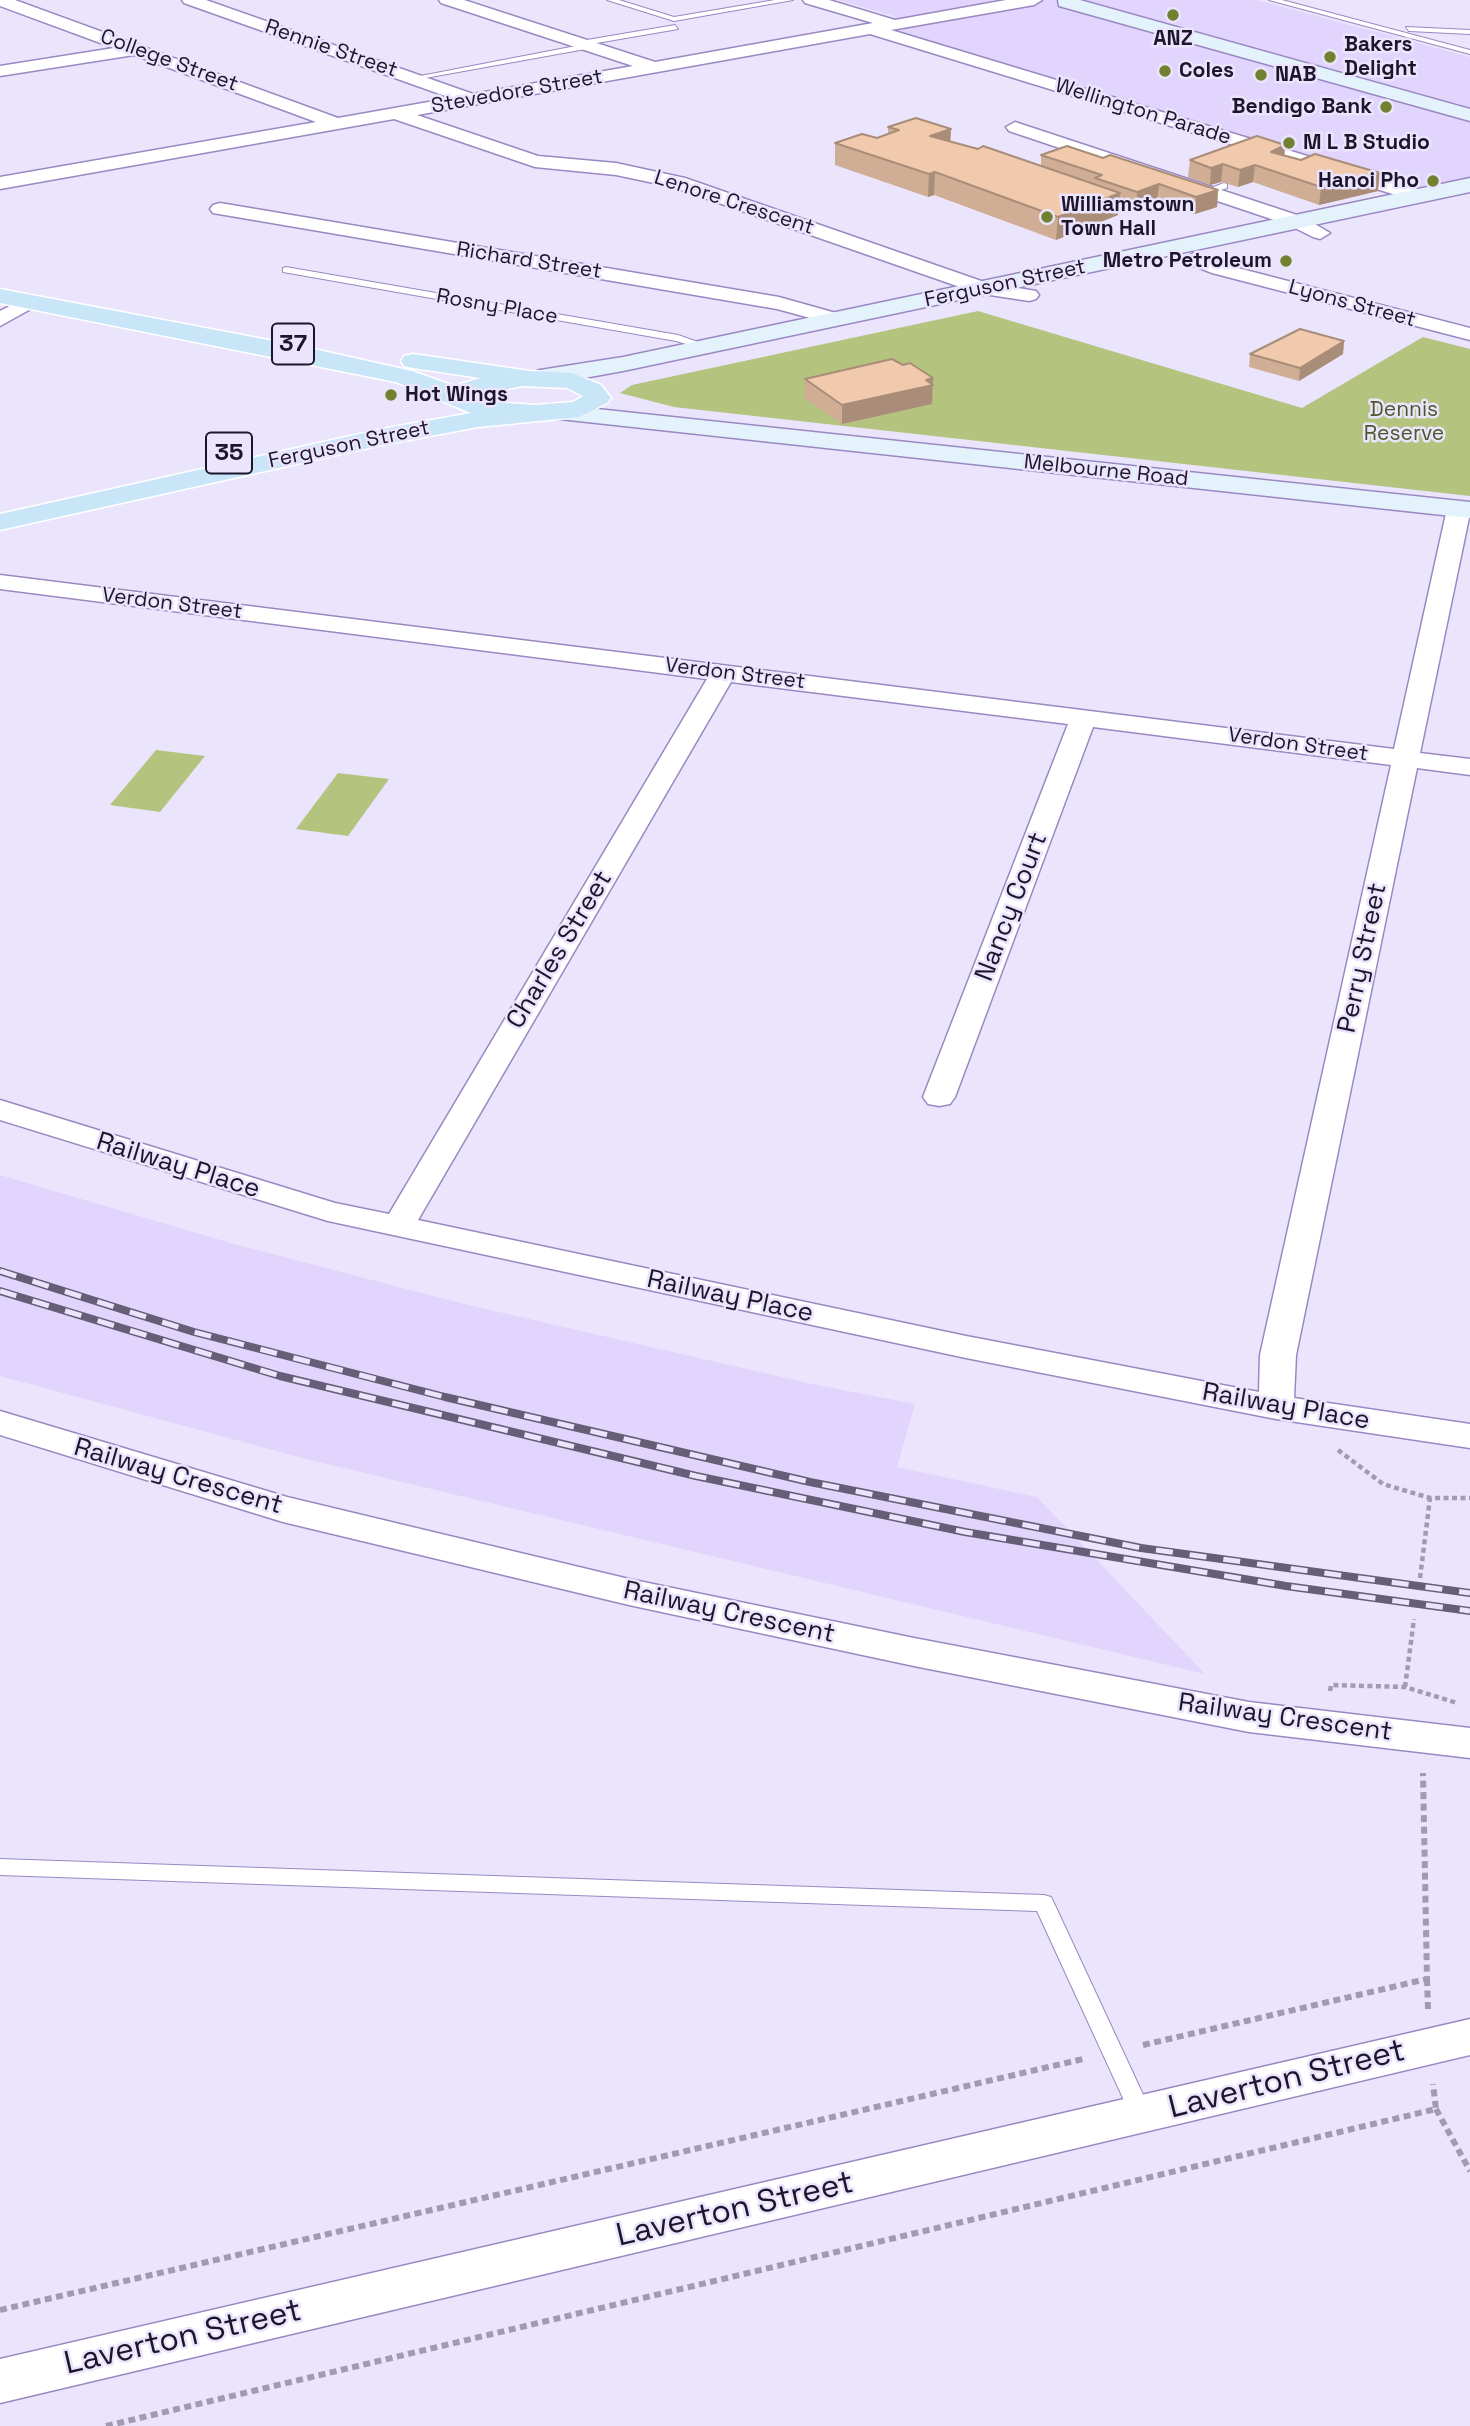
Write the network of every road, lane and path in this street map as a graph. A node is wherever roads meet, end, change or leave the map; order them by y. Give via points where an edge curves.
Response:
1 (0, 0) edge
2 (190, 0) edge
3 (447, 0) edge
4 (611, 0) edge
5 (789, 0) edge
6 (811, 0) edge
7 (1034, 0) edge
8 (1273, 0) edge
9 (1067, 1) edge
10 (896, 24) junction
11 (1365, 24) junction
12 (675, 27) dead end
13 (870, 29) junction
14 (1470, 32) edge
15 (586, 44) junction
16 (137, 49) junction
17 (1470, 52) edge
18 (655, 67) junction
19 (0, 71) edge
20 (414, 78) junction
21 (472, 100) junction
22 (396, 113) junction
23 (1470, 115) edge
24 (337, 123) junction
25 (1015, 127) dead end
26 (0, 183) edge
27 (1470, 185) edge
28 (1416, 195) junction
29 (1470, 201) edge
30 (220, 209) dead end
31 (1296, 221) junction
32 (1320, 233) junction
33 (1194, 259) junction
34 (286, 270) dead end
35 (984, 289) junction
36 (1029, 295) junction
37 (0, 296) edge
38 (31, 301) junction
39 (836, 319) junction
40 (0, 320) edge
41 (182, 329) junction
42 (1470, 334) edge
43 (707, 347) junction
44 (534, 378) junction
45 (597, 395) junction
46 (455, 396) junction
47 (542, 413) junction
48 (743, 432) junction
49 (0, 503) edge
50 (1465, 510) edge
51 (0, 522) edge
52 (0, 582) edge
53 (723, 673) junction
54 (1084, 716) junction
55 (1406, 759) junction
56 (1470, 767) edge
57 (939, 1097) dead end
58 (0, 1110) edge
59 (398, 1226) junction
60 (1276, 1407) junction
61 (0, 1423) edge
62 (1470, 1436) edge
63 (1329, 1443) dead end
64 (1430, 1498) junction
65 (1470, 1498) edge
66 (1420, 1578) dead end
67 (1414, 1619) dead end
68 (1405, 1687) dead end
69 (1470, 1743) edge
70 (0, 1867) edge
71 (1427, 1979) dead end
72 (1449, 2041) edge
73 (1436, 2109) junction
74 (1142, 2116) junction
75 (1470, 2171) edge
76 (0, 2381) edge
77 (106, 2426) edge

1 - 16 street, College Street
2 - 20 street, Rennie Street
3 - 15 street
4 - 5 lane via 674,19
6 - 10 street
7 - 9 street
7 - 10 street, Stevedore Street
8 - 11 lane
9 - 23 street
10 - 13 street, Stevedore Street
11 - 14 lane
11 - 17 lane
12 - 15 lane
13 - 18 street, Stevedore Street
13 - 28 street, Wellington Parade
15 - 18 street
15 - 20 lane
16 - 19 street
16 - 24 street, College Street
18 - 21 street, Stevedore Street
20 - 21 street, Rennie Street
21 - 22 street, Stevedore Street
22 - 24 street, Stevedore Street
22 - 35 street, Lenore Crescent via 535,161 616,169 678,182
24 - 26 street, Stevedore Street
25 - 31 street via 1216,188
27 - 28 street, Ferguson Street / 35
28 - 31 street, Ferguson Street / 35
29 - 32 street, Ferguson Street / 35
30 - 39 street, Richard Street via 779,303
31 - 32 street
31 - 35 street, Ferguson Street / 35
32 - 33 street, Ferguson Street / 35
33 - 36 street, Ferguson Street / 35
33 - 42 street, Lyons Street
34 - 43 lane, Rosny Place via 678,338
35 - 36 street, Lenore Crescent
35 - 39 street, Ferguson Street / 35
36 - 45 street, Ferguson Street / 35 via 634,377
37 - 38 main road, 37
38 - 40 street
38 - 41 main road, 37
39 - 43 street, Ferguson Street / 35
41 - 44 main road, 37
41 - 46 main road, 37 via 403,376
43 - 44 street, Ferguson Street / 35
44 - 45 main road, 35 via 572,381
44 - 46 main road, 35 via 480,386
45 - 47 main road, 35 via 586,407
45 - 48 street, Melbourne Road
46 - 47 main road, 35 via 490,410
46 - 49 main road, Ferguson Street / 35 via 441,407 409,417
47 - 48 street, Melbourne Road
47 - 51 main road, Ferguson Street / 35 via 478,419 382,437
48 - 50 street, Melbourne Road
50 - 55 street, Perry Street
52 - 53 street, Verdon Street
53 - 54 street, Verdon Street
53 - 59 street, Charles Street
54 - 55 street, Verdon Street
54 - 57 street, Nancy Court
55 - 56 street, Verdon Street
55 - 60 street, Perry Street via 1278,1355
58 - 59 street, Railway Place via 221,1180
59 - 60 street, Railway Place via 966,1347
60 - 62 street, Railway Place
61 - 69 street, Railway Crescent via 283,1509 643,1595 1236,1715
63 - 64 path via 1383,1484
64 - 65 path
64 - 66 path
67 - 68 path
70 - 74 lane via 1044,1903
71 - 72 path
72 - 73 path
72 - 74 street, Laverton Street
73 - 75 path
73 - 77 path
74 - 76 street, Laverton Street

